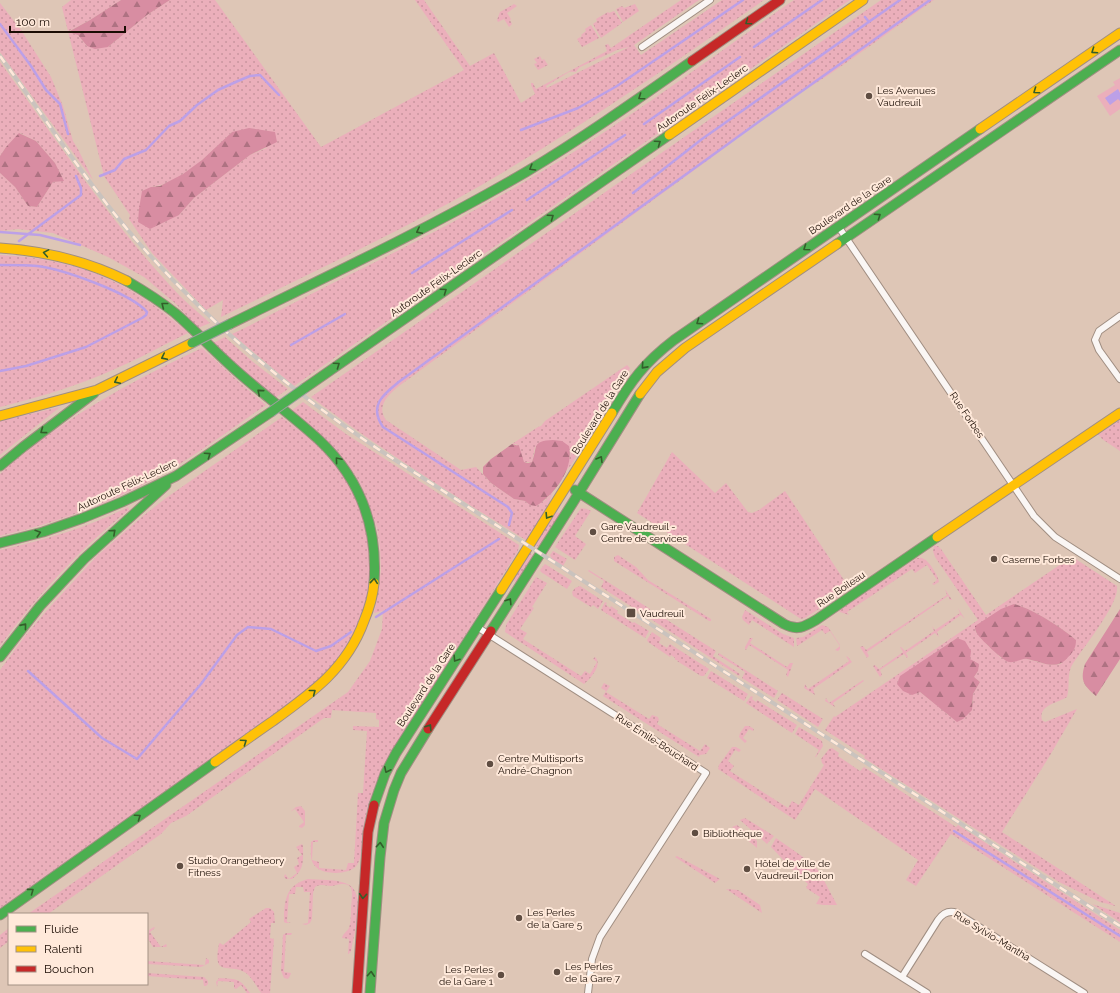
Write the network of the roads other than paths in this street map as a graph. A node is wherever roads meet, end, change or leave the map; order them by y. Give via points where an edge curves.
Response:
1 (710, 0) edge
2 (780, 0) edge
3 (863, 0) edge
4 (1120, 33) edge
5 (642, 47) dead end
6 (1120, 50) edge
7 (838, 226) junction
8 (846, 238) junction
9 (0, 248) edge
10 (1120, 316) edge
11 (1120, 379) edge
12 (97, 390) junction
13 (1120, 413) edge
14 (0, 416) edge
15 (0, 466) edge
16 (176, 476) junction
17 (567, 485) junction
18 (1014, 485) junction
19 (579, 492) junction
20 (0, 543) edge
21 (1120, 579) edge
22 (477, 627) junction
23 (488, 634) junction
24 (0, 657) edge
25 (0, 915) edge
26 (865, 954) dead end
27 (902, 977) junction
28 (357, 993) edge
29 (370, 993) edge
30 (588, 993) edge
31 (927, 993) edge
32 (1084, 993) edge

1 - 5 street
2 -> 12 main road, bridge via 603,123 526,172 425,228
16 -> 3 main road, Autoroute Félix-Leclerc, bridge
4 -> 7 main road, Boulevard de la Gare
8 -> 6 main road
7 - 8 street, Rue Forbes
7 -> 17 main road, Boulevard de la Gare via 662,348 650,359 625,390
8 - 18 street, Rue Forbes
19 -> 8 main road via 635,400 657,372 685,348
25 -> 9 main road via 323,684 345,659 361,630 369,607 375,568 372,531 367,512 339,460 175,314 139,288 97,268 50,254
10 - 11 street via 1099,331 1095,340 1099,350
12 - 14 main road
12 -> 15 main road
13 - 18 main road, Rue Boileau
20 -> 16 main road, Autoroute Félix-Leclerc via 83,518
24 -> 16 main road via 71,573
17 - 19 main road, Rue Boileau
17 -> 22 main road, Boulevard de la Gare
18 - 19 main road, Rue Boileau via 814,620 797,628 784,624
18 - 21 street, Rue Forbes via 1034,516 1050,533
23 -> 19 main road
22 - 23 street, Rue Émile-Bouchard
22 -> 28 main road, Boulevard de la Gare via 398,749 378,792 367,840
29 -> 23 main road via 380,842 391,796 406,763
23 - 30 street, Rue Émile-Bouchard via 706,773 600,937 592,959
26 - 27 street
27 - 31 street
27 - 32 street, Rue Sylvio-Mantha via 938,920 945,913 951,912 957,913

